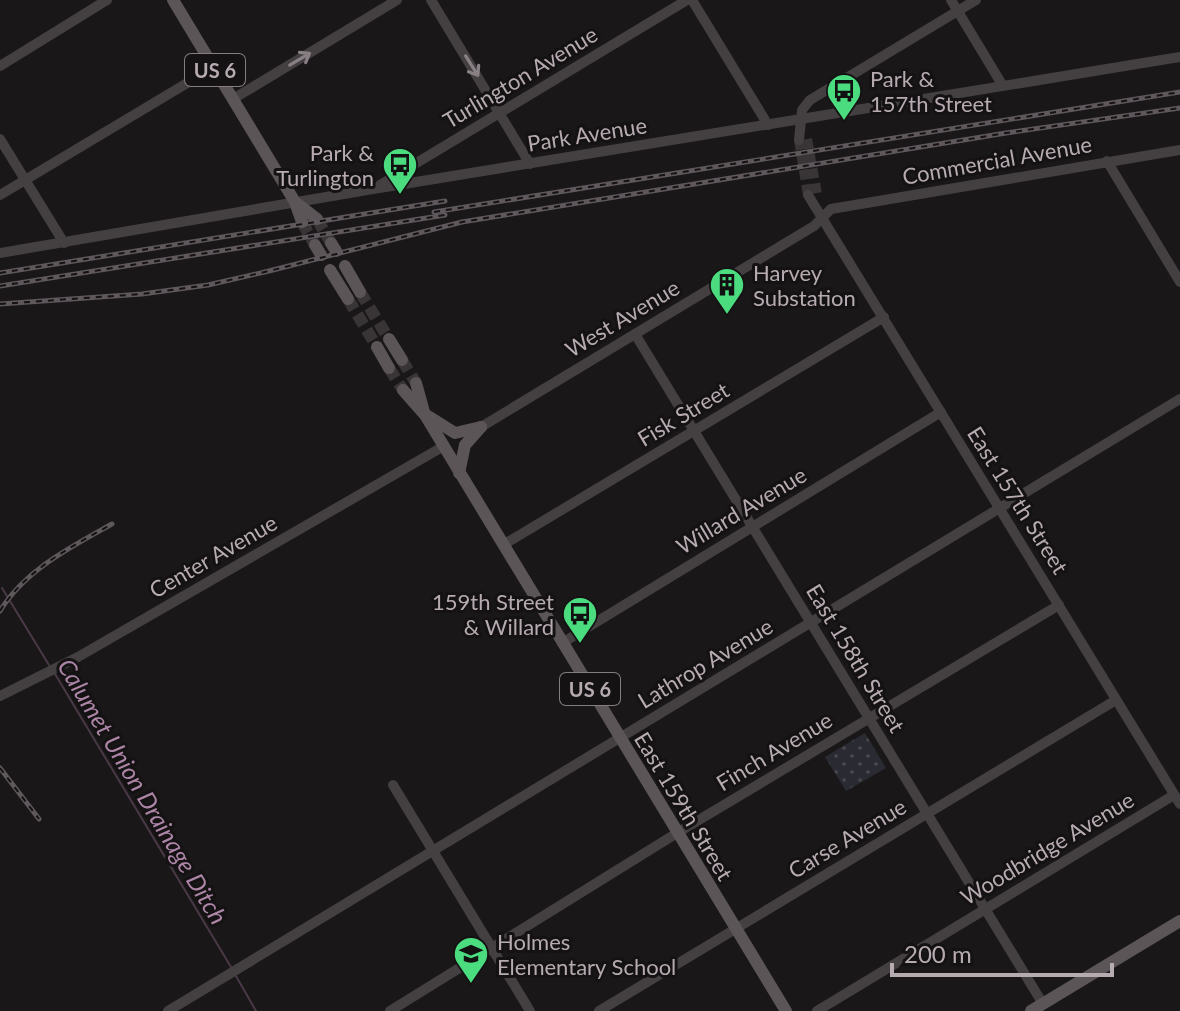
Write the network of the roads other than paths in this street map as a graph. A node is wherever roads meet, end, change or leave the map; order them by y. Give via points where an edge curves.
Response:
1 (107, 0) edge
2 (173, 0) edge
3 (397, 0) edge
4 (431, 0) edge
5 (689, 0) edge
6 (951, 0) edge
7 (976, 0) edge
8 (957, 11) junction
9 (1178, 56) edge
10 (0, 66) edge
11 (214, 67) junction
12 (1003, 86) junction
13 (233, 99) junction
14 (500, 112) junction
15 (801, 119) junction
16 (768, 125) junction
17 (0, 139) edge
18 (803, 139) tunnel mouth
19 (1180, 150) edge
20 (1107, 161) junction
21 (530, 164) junction
22 (25, 180) junction
23 (373, 189) junction
24 (0, 195) edge
25 (813, 195) tunnel mouth
26 (295, 202) junction
27 (822, 216) junction
28 (317, 219) tunnel mouth
29 (302, 222) tunnel mouth
30 (64, 243) junction
31 (0, 253) edge
32 (345, 266) dead end
33 (330, 270) dead end
34 (1180, 282) edge
35 (360, 292) tunnel mouth
36 (348, 299) tunnel mouth
37 (884, 317) junction
38 (635, 334) junction
39 (389, 339) tunnel mouth
40 (377, 347) tunnel mouth
41 (402, 360) tunnel mouth
42 (389, 368) tunnel mouth
43 (416, 383) tunnel mouth
44 (403, 390) tunnel mouth
45 (1180, 399) edge
46 (941, 412) junction
47 (425, 415) junction
48 (481, 427) junction
49 (694, 431) junction
50 (444, 446) junction
51 (459, 473) junction
52 (1000, 508) junction
53 (752, 527) junction
54 (503, 545) junction
55 (1059, 605) junction
56 (811, 622) junction
57 (562, 643) junction
58 (0, 696) edge
59 (1116, 700) junction
60 (869, 718) junction
61 (620, 738) junction
62 (393, 785) dead end
63 (1177, 799) edge
64 (927, 813) junction
65 (677, 833) junction
66 (433, 851) junction
67 (986, 909) junction
68 (1180, 921) edge
69 (735, 928) junction
70 (492, 948) junction
71 (1044, 1007) edge
72 (168, 1011) edge
73 (390, 1011) edge
74 (530, 1011) edge
75 (599, 1011) edge
76 (786, 1011) edge
77 (817, 1011) edge

1 - 10 street
2 - 11 main road, US 6
13 -> 3 street
4 -> 14 street
5 - 14 street, Turlington Avenue
5 - 16 street
6 - 8 street
7 - 8 street
8 - 12 street
8 - 15 street via 810,100
9 - 12 street, Park Avenue
11 - 13 main road, US 6
11 - 22 street
12 - 15 street, Park Avenue
13 - 26 main road, US 6
14 - 21 street
14 - 23 street, Turlington Avenue
15 - 16 street, Park Avenue
15 - 18 street
16 - 21 street, Park Avenue
17 - 22 street
19 - 20 street, Commercial Avenue
20 - 27 street, Commercial Avenue via 831,209
20 - 34 street
21 - 23 street, Park Avenue
22 - 24 street
22 - 30 street
23 - 26 street, Park Avenue
25 - 27 street, East 157th Street
26 - 28 main road, US 6
26 - 29 main road, US 6
26 - 30 street, Park Avenue
27 - 37 street, East 157th Street
27 - 38 street, West Avenue via 814,226
30 - 31 street, Park Avenue
32 - 35 main road
33 - 36 main road
37 - 46 street, East 157th Street
37 - 49 street, Fisk Street
38 - 48 street, West Avenue
38 - 49 street, East 158th Street
39 - 41 main road
40 - 42 main road
43 - 47 main road, East 159th Street / US 6
44 - 47 main road, East 159th Street / US 6
45 - 52 street, Lathrop Avenue
46 - 52 street, East 157th Street
46 - 53 street, Willard Avenue
47 - 48 main road via 455,433
47 - 50 main road, East 159th Street / US 6
48 - 51 main road via 465,445
49 - 53 street, East 158th Street
49 - 54 street, Fisk Street
50 - 51 main road, East 159th Street / US 6
50 - 58 street, Center Avenue
51 - 54 main road, East 159th Street / US 6
52 - 55 street, East 157th Street
52 - 56 street, Lathrop Avenue
53 - 56 street, East 158th Street
53 - 57 street, Willard Avenue
54 - 57 main road, East 159th Street / US 6
55 - 59 street, East 157th Street
55 - 60 street, Finch Avenue
56 - 60 street, East 158th Street
56 - 61 street, Lathrop Avenue
57 - 61 main road, East 159th Street / US 6
59 - 63 street, East 157th Street
59 - 64 street, Carse Avenue
60 - 64 street, East 158th Street
60 - 65 street, Finch Avenue
61 - 65 main road, East 159th Street / US 6
61 - 66 street, Lathrop Avenue
62 - 66 street
63 - 67 street, Woodbridge Avenue
64 - 67 street, East 158th Street
64 - 69 street, Carse Avenue
65 - 69 main road, East 159th Street / US 6
65 - 70 street, Finch Avenue
66 - 70 street
66 - 72 street, Lathrop Avenue
67 - 71 street, East 158th Street
67 - 77 street, Woodbridge Avenue
68 - 71 main road
69 - 75 street, Carse Avenue
69 - 76 main road, East 159th Street / US 6
70 - 73 street, Finch Avenue
70 - 74 street

